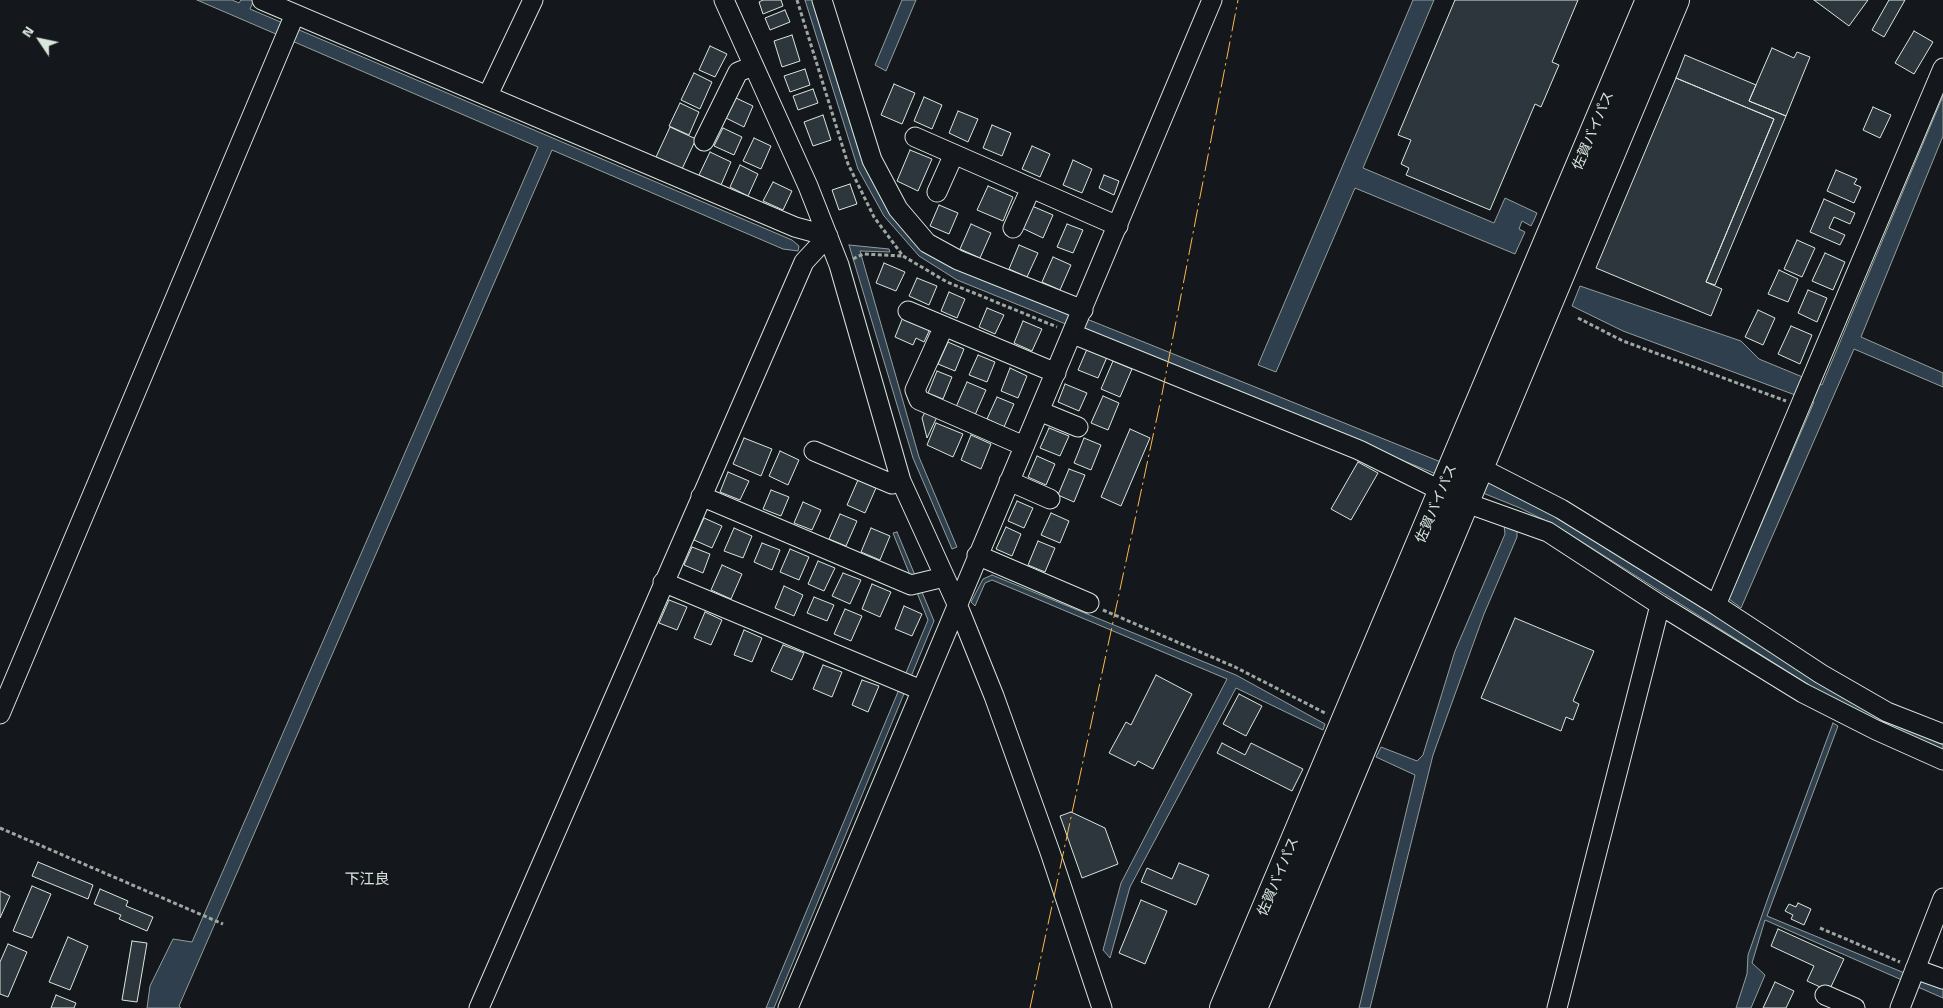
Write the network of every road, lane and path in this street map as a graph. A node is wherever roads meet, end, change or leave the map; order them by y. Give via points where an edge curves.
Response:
1 (262, 0) edge
2 (533, 0) edge
3 (724, 0) edge
4 (822, 0) edge
5 (1212, 0) edge
6 (1650, 0) edge
7 (1675, 0) edge
8 (295, 14) junction
9 (753, 66) junction
10 (1943, 68) edge
11 (488, 95) junction
12 (915, 138) dead end
13 (704, 141) dead end
14 (954, 154) junction
15 (1031, 188) junction
16 (937, 192) dead end
17 (1118, 226) junction
18 (1013, 228) dead end
19 (828, 236) junction
20 (863, 254) dead end
21 (903, 256) dead end
22 (1083, 310) junction
23 (908, 311) dead end
24 (1578, 318) dead end
25 (944, 326) junction
26 (1073, 334) junction
27 (1056, 373) junction
28 (1800, 407) junction
29 (1039, 411) junction
30 (1078, 427) dead end
31 (1024, 446) junction
32 (814, 451) dead end
33 (1470, 467) junction
34 (901, 481) junction
35 (1009, 481) junction
36 (1455, 494) junction
37 (701, 496) junction
38 (1050, 499) dead end
39 (977, 555) junction
40 (927, 581) junction
41 (663, 582) junction
42 (1089, 603) joint
43 (957, 604) junction
44 (1660, 605) junction
45 (1716, 605) junction
46 (921, 690) junction
47 (1, 709) edge
48 (1345, 723) junction
49 (1943, 734) edge
50 (1943, 760) edge
51 (0, 828) edge
52 (1943, 898) edge
53 (223, 924) dead end
54 (1820, 928) dead end
55 (1915, 969) junction
56 (1943, 979) edge
57 (1825, 995) dead end
58 (479, 1008) edge
59 (788, 1008) edge
60 (1102, 1008) edge
61 (1224, 1008) edge
62 (1253, 1008) edge
63 (1557, 1008) edge
64 (1856, 1008) edge
65 (1900, 1008) edge

1 - 8 street
2 - 11 street
3 - 9 street
4 - 22 street via 872,160 898,208 927,243 958,260
5 - 17 street
6 - 33 highway, 佐賀バイパス
7 - 33 highway, 佐賀バイパス
8 - 11 street
8 - 47 street
9 - 13 street via 738,72
9 - 19 street
10 - 28 street
11 - 19 street via 795,227
12 - 14 street
14 - 15 street
14 - 16 street
15 - 17 street
15 - 18 street
17 - 22 street
19 - 34 street
19 - 37 street via 804,262
20 - 21 path
22 - 26 street
23 - 25 street
24 - 28 path via 1623,341
25 - 27 street
25 - 31 street via 915,390 919,400
26 - 27 street
26 - 36 street via 1360,450
27 - 29 street
28 - 45 street
29 - 30 street
29 - 31 street
31 - 35 street
32 - 34 street via 892,484
33 - 36 highway, 佐賀バイパス
33 - 45 street via 1561,509
34 - 40 street
35 - 38 street
35 - 39 street
36 - 44 street via 1548,532
36 - 48 highway, 佐賀バイパス
36 - 62 highway, 佐賀バイパス
37 - 40 street
37 - 41 street
39 - 42 street
39 - 43 street
40 - 43 street
41 - 46 street
41 - 58 street
42 - 48 path via 1235,667
43 - 46 street
43 - 60 street via 1050,852
44 - 50 street via 1803,693
44 - 63 street
45 - 49 street via 1821,674 1887,712
46 - 59 street
48 - 61 highway, 佐賀バイパス
51 - 53 path
52 - 55 street
54 - 55 path
55 - 56 street
55 - 65 street
57 - 64 street

